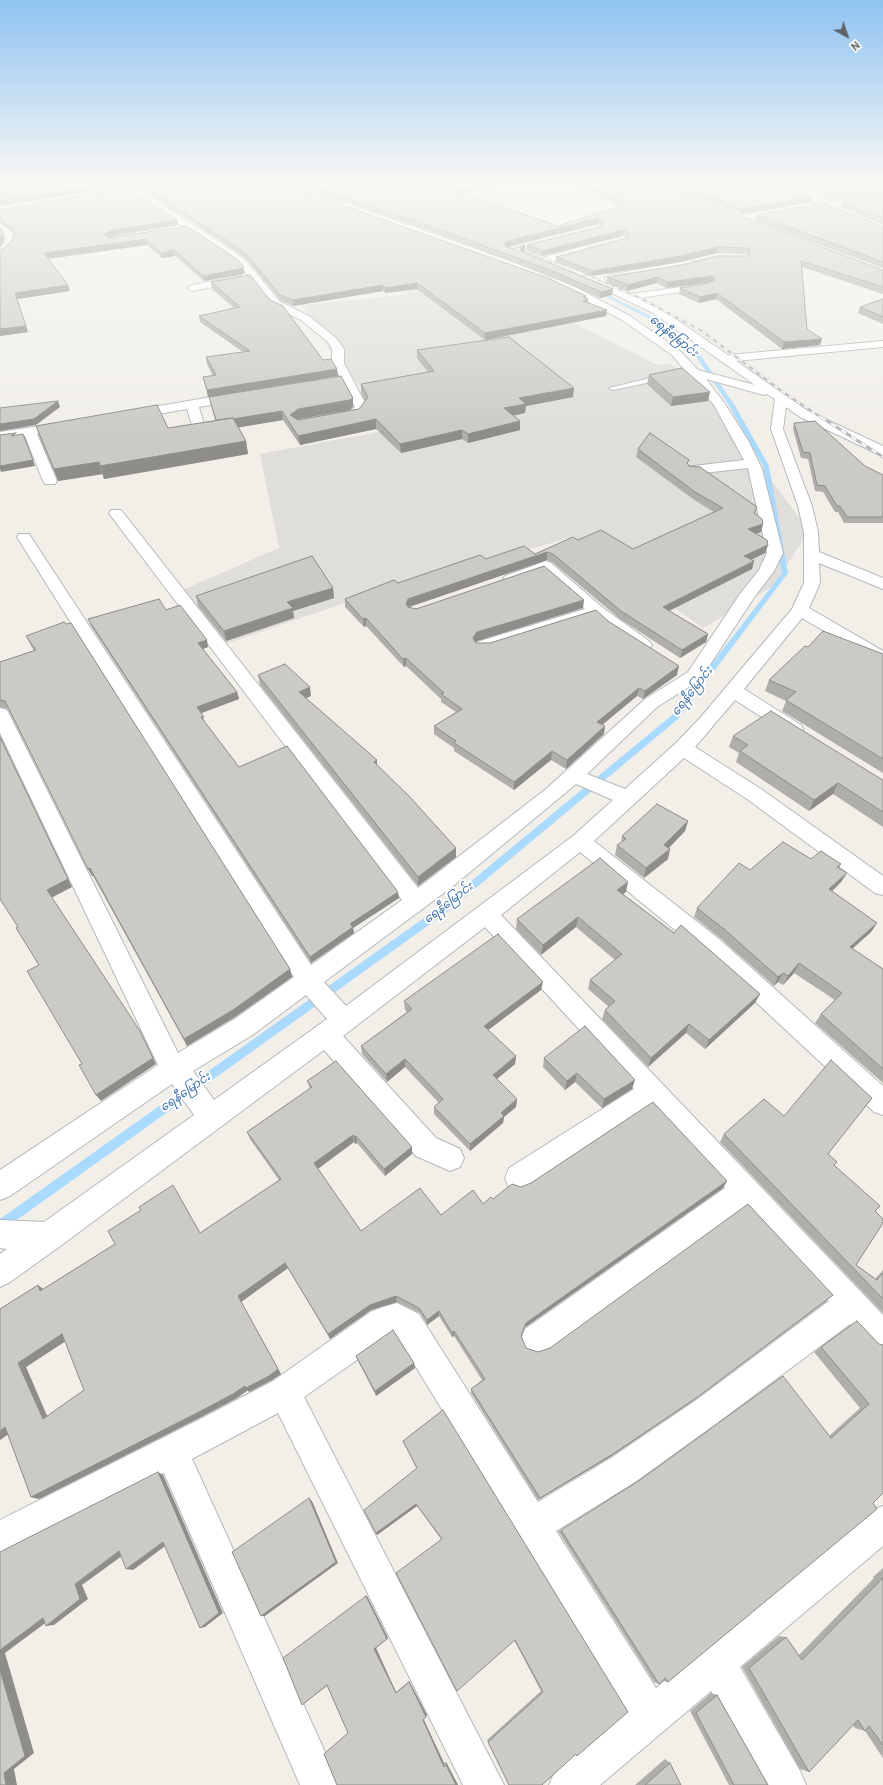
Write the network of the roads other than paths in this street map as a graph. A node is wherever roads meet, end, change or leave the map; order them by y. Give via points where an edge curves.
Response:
1 (245, 267) edge
2 (517, 267) edge
3 (668, 267) edge
4 (577, 274) edge
5 (254, 276) junction
6 (592, 281) junction
7 (707, 285) edge
8 (192, 288) dead end
9 (629, 297) junction
10 (883, 344) edge
11 (726, 360) junction
12 (691, 373) junction
13 (347, 379) junction
14 (303, 387) edge
15 (613, 388) dead end
16 (772, 394) junction
17 (253, 395) edge
18 (192, 404) junction
19 (122, 416) edge
20 (320, 421) edge
21 (77, 424) edge
22 (198, 425) edge
23 (30, 432) junction
24 (0, 436) edge
25 (883, 451) edge
26 (752, 463) junction
27 (694, 470) edge
28 (50, 481) edge
29 (116, 513) dead end
30 (24, 537) dead end
31 (812, 555) junction
32 (495, 584) edge
33 (883, 584) edge
34 (800, 610) junction
35 (597, 611) junction
36 (484, 646) edge
37 (657, 653) edge
38 (883, 658) edge
39 (734, 691) junction
40 (0, 714) edge
41 (810, 738) edge
42 (683, 748) junction
43 (577, 778) junction
44 (623, 796) junction
45 (580, 841) junction
46 (883, 887) edge
47 (415, 901) junction
48 (486, 914) junction
49 (310, 982) junction
50 (336, 1023) junction
51 (177, 1072) junction
52 (653, 1091) junction
53 (883, 1103) edge
54 (208, 1113) junction
55 (450, 1158) dead end
56 (519, 1178) dead end
57 (0, 1186) edge
58 (745, 1190) junction
59 (0, 1234) edge
60 (43, 1236) junction
61 (0, 1272) edge
62 (851, 1304) junction
63 (883, 1337) edge
64 (536, 1340) dead end
65 (284, 1392) junction
66 (170, 1451) junction
67 (883, 1523) edge
68 (533, 1525) junction
69 (0, 1539) edge
70 (716, 1662) junction
71 (651, 1715) junction
72 (320, 1785) edge
73 (484, 1785) edge
74 (569, 1785) edge
75 (786, 1785) edge

1 - 5 street
2 - 12 street via 591,298 626,318 676,353
3 - 6 street
4 - 6 street
5 - 8 street
5 - 13 street via 276,304 305,318 332,340 338,349 338,363
6 - 9 street
7 - 9 street
9 - 11 street via 657,311
10 - 11 street
11 - 16 street
12 - 15 lane
12 - 16 street
12 - 26 street via 729,418
13 - 14 street
13 - 20 street via 361,407 355,414
16 - 25 street via 818,421
16 - 31 street via 777,429 805,506 811,532
17 - 18 street
18 - 19 street
18 - 22 street
21 - 23 street
23 - 24 street
23 - 28 street
26 - 27 street
26 - 43 street via 775,553 766,570 688,672 651,703
29 - 47 street
30 - 49 street
31 - 33 street
31 - 34 street via 812,583
32 - 35 street via 546,566
34 - 38 street
34 - 39 street
35 - 36 street
35 - 37 street via 626,634
39 - 41 street
39 - 42 street
40 - 51 street
42 - 44 street
42 - 46 street via 754,794
43 - 44 street
43 - 47 street
44 - 45 street
45 - 48 street
45 - 53 street via 711,946
47 - 49 street
48 - 50 street via 404,977
48 - 52 street
49 - 50 street
49 - 51 street
50 - 54 street
50 - 55 street via 426,1147
51 - 54 street
51 - 57 street
52 - 56 street
52 - 58 street
54 - 60 street
58 - 62 street
58 - 64 street
59 - 60 street
60 - 61 street
62 - 63 street
62 - 68 street via 623,1470
65 - 66 street
65 - 68 street via 383,1322 397,1318 408,1325
65 - 73 street
66 - 69 street
66 - 72 street
67 - 70 street
68 - 71 street
70 - 71 street
70 - 75 street
71 - 74 street

